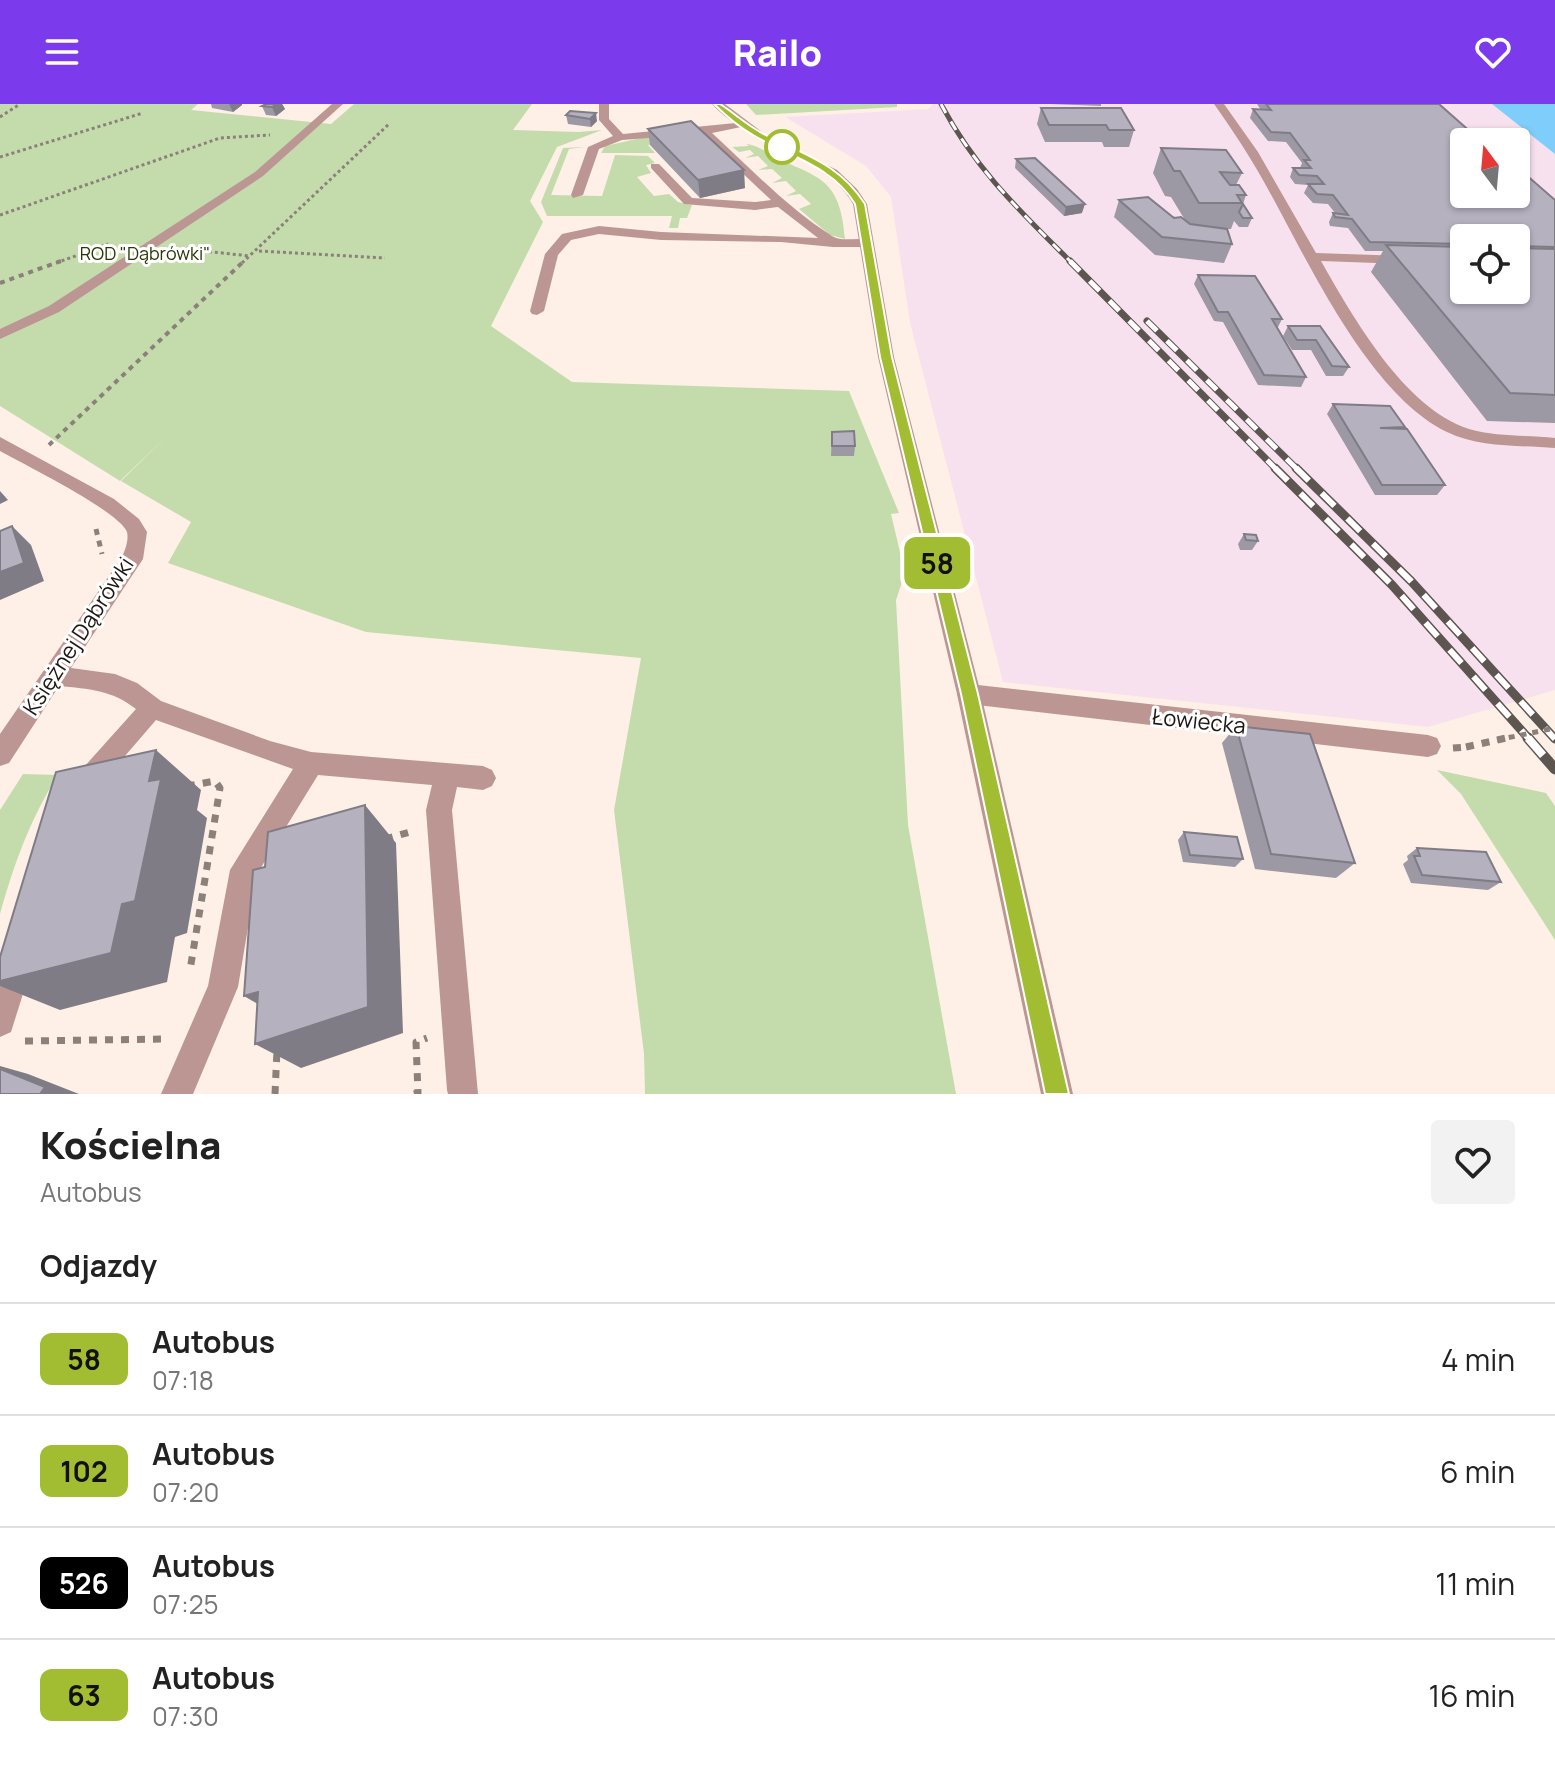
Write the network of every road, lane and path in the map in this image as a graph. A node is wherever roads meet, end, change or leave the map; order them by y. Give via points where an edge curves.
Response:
1 (20, 104) edge
2 (338, 104) edge
3 (604, 104) edge
4 (718, 104) edge
5 (1219, 104) edge
6 (143, 113) dead end
7 (0, 117) edge
8 (389, 124) dead end
9 (742, 124) junction
10 (704, 131) junction
11 (303, 135) junction
12 (620, 137) junction
13 (0, 157) edge
14 (655, 166) dead end
15 (577, 195) dead end
16 (781, 203) junction
17 (0, 215) edge
18 (833, 243) junction
19 (868, 243) junction
20 (152, 245) junction
21 (257, 251) junction
22 (251, 256) junction
23 (1314, 257) junction
24 (385, 258) dead end
25 (1419, 260) edge
26 (537, 311) dead end
27 (0, 335) edge
28 (0, 443) edge
29 (1555, 443) edge
30 (28, 460) junction
31 (90, 522) dead end
32 (104, 561) dead end
33 (53, 676) junction
34 (969, 694) junction
35 (152, 708) junction
36 (1555, 728) edge
37 (1428, 746) dead end
38 (1466, 747) dead end
39 (0, 755) edge
40 (311, 763) junction
41 (447, 775) junction
42 (483, 778) dead end
43 (176, 788) dead end
44 (71, 803) edge
45 (422, 825) dead end
46 (370, 844) dead end
47 (24, 938) edge
48 (189, 973) dead end
49 (8, 1031) edge
50 (173, 1039) dead end
51 (277, 1044) edge
52 (463, 1090) dead end
53 (177, 1094) edge
54 (275, 1094) edge
55 (1057, 1094) edge

1 - 7 path
2 - 11 lane
3 - 12 lane via 604,120
4 - 9 street
5 - 23 lane
6 - 13 path
8 - 21 path
9 - 10 lane
9 - 19 street via 845,181 860,204
10 - 12 lane
10 - 16 lane
11 - 17 path via 220,138
11 - 20 lane via 259,174
12 - 15 lane via 594,147
14 - 16 lane via 688,201
16 - 18 lane
18 - 19 lane
18 - 26 lane via 599,230 567,237 552,254
19 - 34 street via 886,357
20 - 22 path
20 - 27 lane via 54,309
21 - 22 path
21 - 24 path
22 - 30 path via 57,440
23 - 25 lane
23 - 29 lane via 1376,361 1419,409 1470,434
28 - 30 street, Księżnej Dąbrówki
30 - 33 street, Księżnej Dąbrówki via 100,501 133,525 138,539 132,559
31 - 32 path via 99,532
33 - 35 street via 107,681
33 - 39 street, Księżnej Dąbrówki
34 - 37 street, Łowiecka
34 - 55 street
35 - 40 street
35 - 44 street
36 - 38 path, bridge
40 - 41 street
40 - 53 street via 244,870 223,987
41 - 42 street
41 - 52 street via 439,810
43 - 48 path via 215,781 220,788
45 - 46 path
47 - 49 street
49 - 50 path
51 - 54 path

